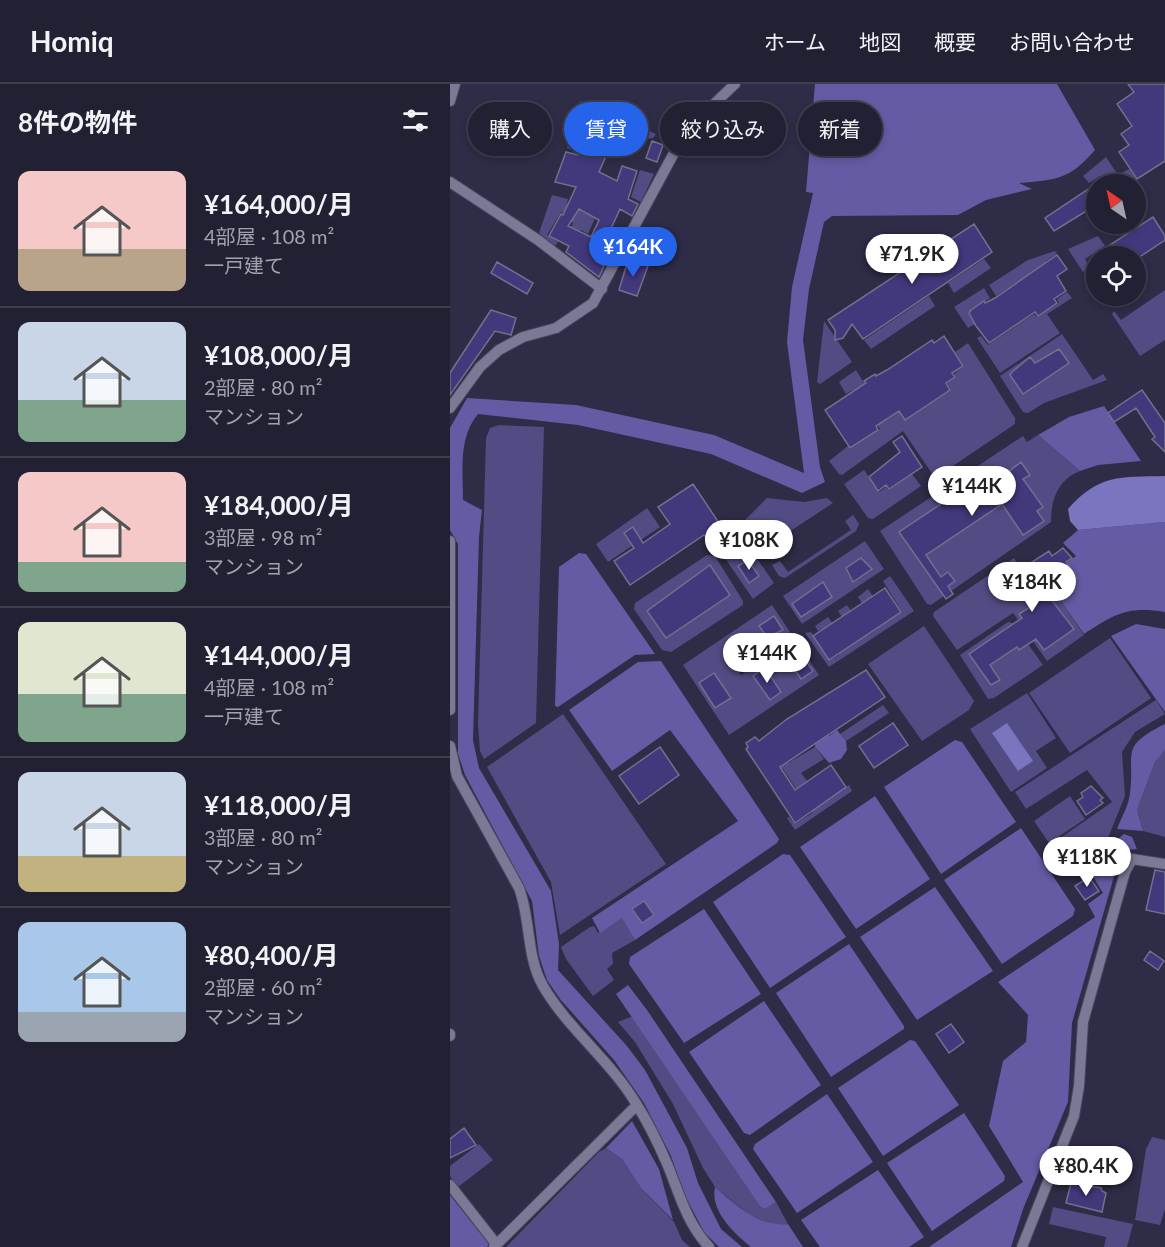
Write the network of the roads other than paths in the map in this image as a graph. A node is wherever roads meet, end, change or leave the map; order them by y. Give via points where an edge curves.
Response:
1 (455, 84) edge
2 (735, 84) edge
3 (450, 101) edge
4 (450, 182) edge
5 (602, 289) junction
6 (450, 408) edge
7 (450, 541) edge
8 (450, 710) edge
9 (450, 746) edge
10 (1165, 864) edge
11 (637, 1105) junction
12 (450, 1185) edge
13 (496, 1246) edge
14 (709, 1247) edge
15 (1022, 1247) edge

1 - 3 street
2 - 5 street via 681,140
4 - 5 street via 538,240
5 - 6 street via 593,303 573,319 499,350 480,367
7 - 8 street
9 - 11 street via 457,776 522,895 533,962 544,986
10 - 15 street via 1132,859 1125,872 1083,1022 1074,1116
11 - 13 street
11 - 14 street via 664,1157 685,1214
12 - 13 street

